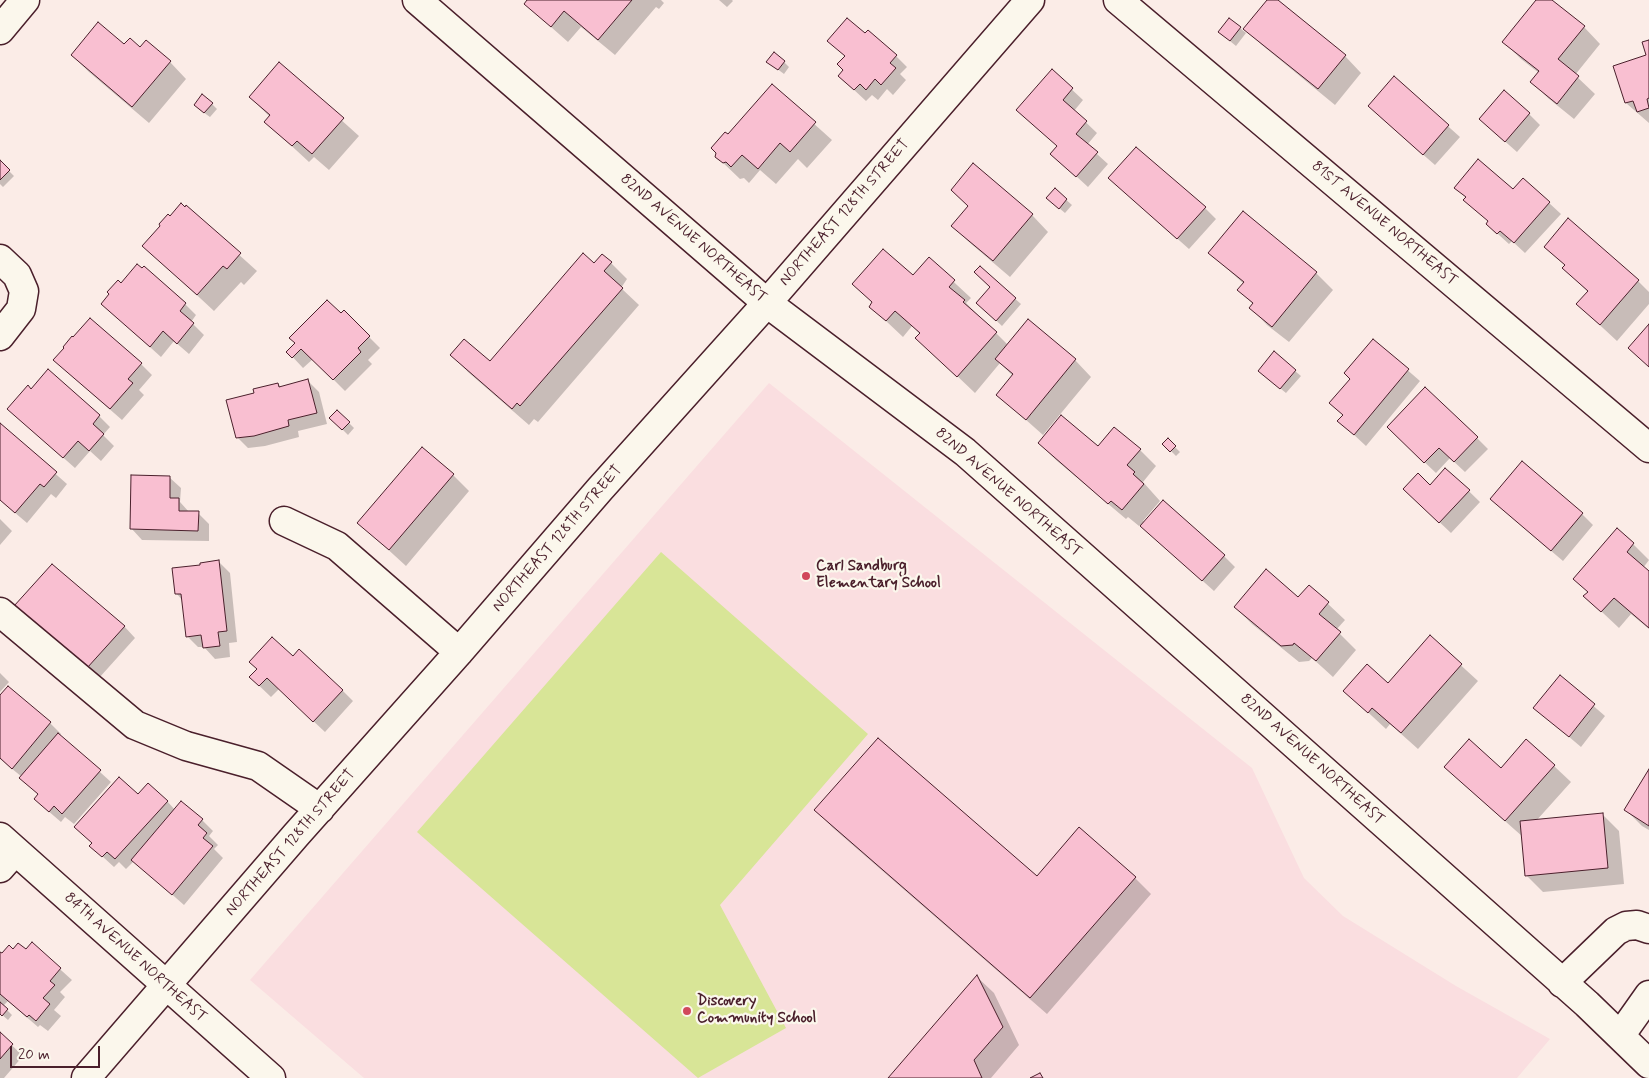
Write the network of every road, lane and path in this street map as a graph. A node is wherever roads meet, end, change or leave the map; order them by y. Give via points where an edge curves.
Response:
1 (25, 0) edge
2 (417, 0) edge
3 (1030, 0) edge
4 (1118, 0) edge
5 (0, 30) edge
6 (0, 259) edge
7 (767, 303) junction
8 (0, 336) edge
9 (1649, 448) edge
10 (284, 521) dead end
11 (0, 612) edge
12 (459, 652) junction
13 (320, 809) junction
14 (5, 852) edge
15 (1649, 929) edge
16 (1562, 982) junction
17 (167, 986) junction
18 (1649, 996) edge
19 (1620, 1036) junction
20 (1649, 1064) edge
21 (86, 1078) edge
22 (271, 1078) edge

1 - 5 street
2 - 7 street, 82ND AVENUE NORTHEAST
3 - 7 street, NORTHEAST 128TH STREET
4 - 9 street, 81ST AVENUE NORTHEAST
6 - 8 street via 17,275 24,290 21,309
7 - 12 street, NORTHEAST 128TH STREET via 600,488
7 - 16 street, 82ND AVENUE NORTHEAST via 965,452
10 - 12 street via 337,546
11 - 13 street via 135,725 186,746 258,766
12 - 13 street, NORTHEAST 128TH STREET
13 - 17 street, NORTHEAST 128TH STREET
14 - 17 street, 84TH AVENUE NORTHEAST
15 - 16 street via 1626,926 1616,931
16 - 19 street, 82ND AVENUE NORTHEAST
17 - 21 street, NORTHEAST 128TH STREET
17 - 22 street, 84TH AVENUE NORTHEAST
18 - 19 street
19 - 20 street, 82ND AVENUE NORTHEAST

